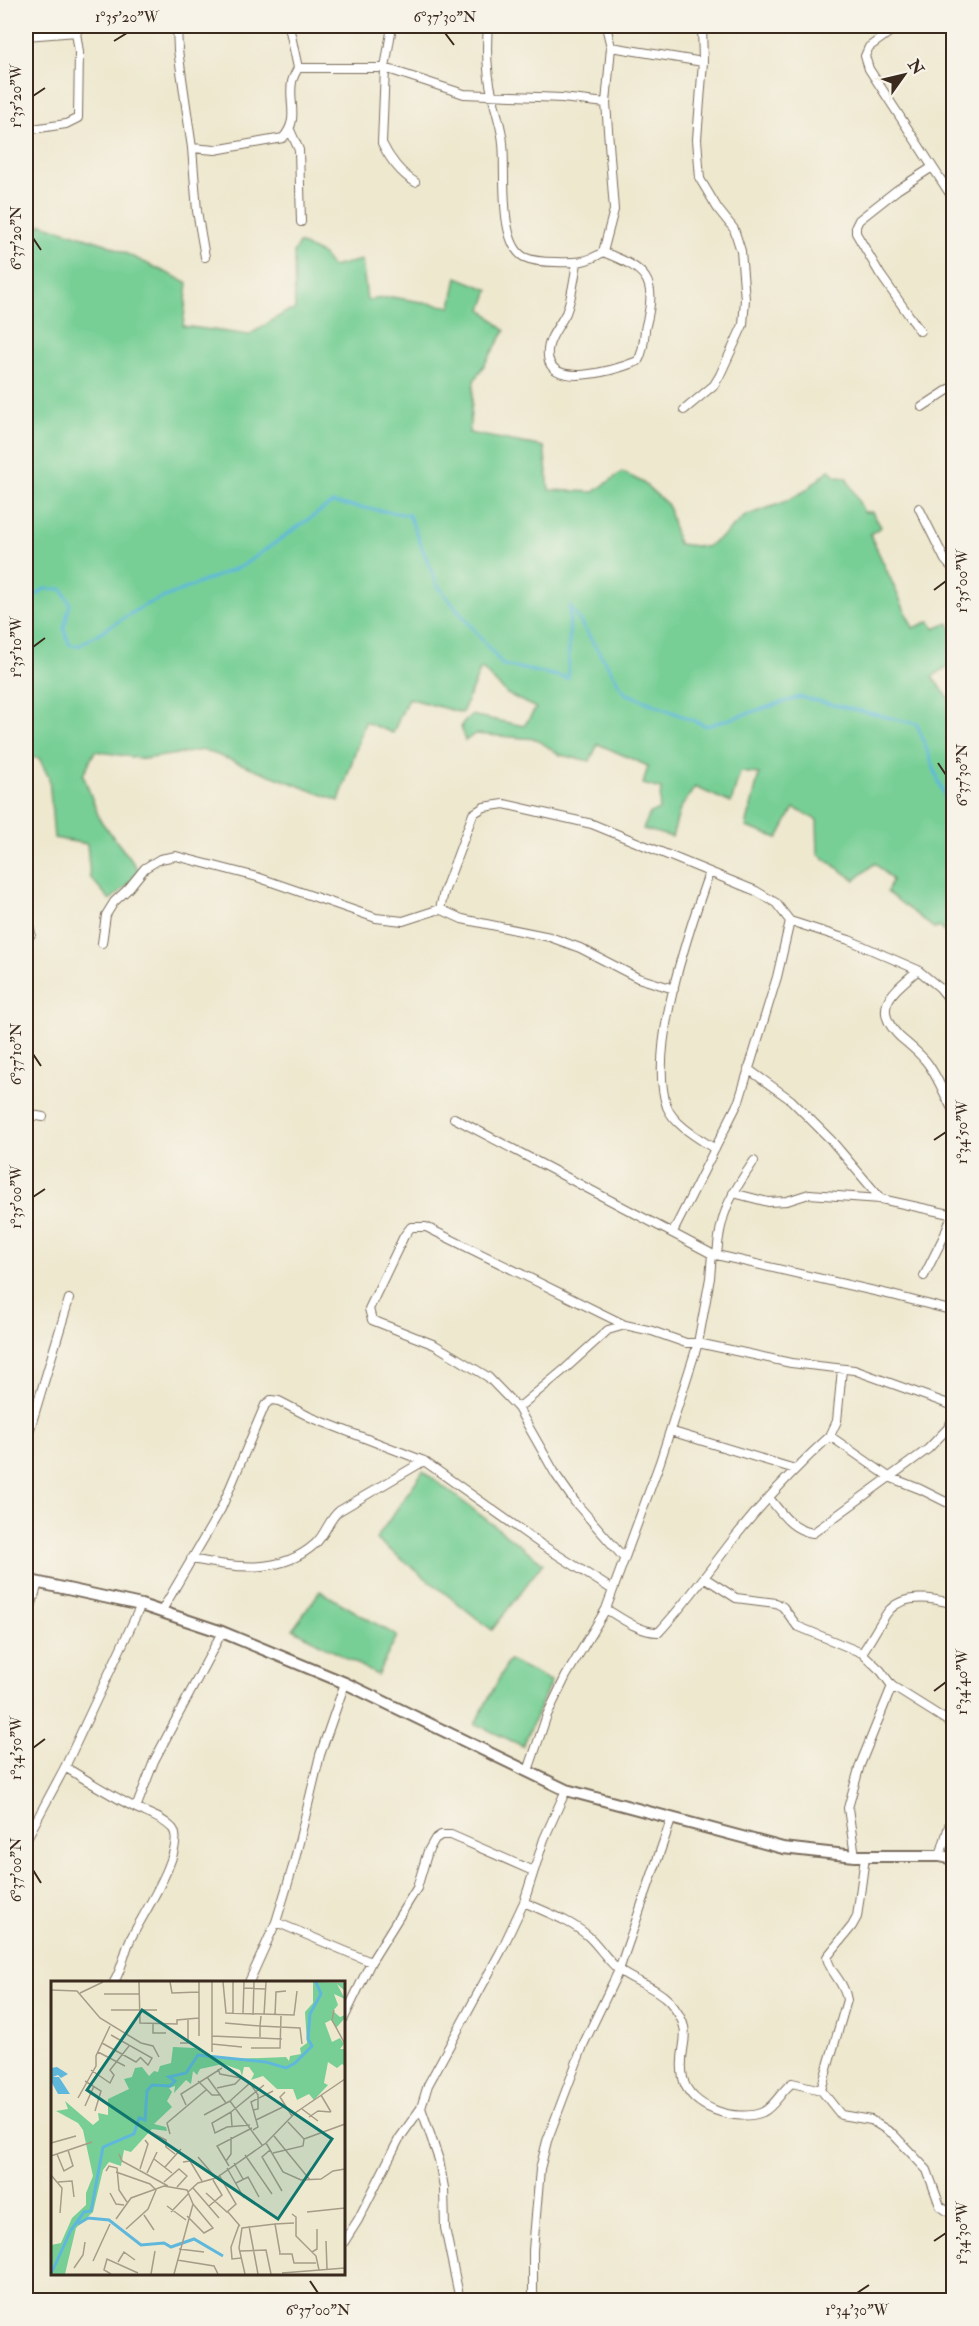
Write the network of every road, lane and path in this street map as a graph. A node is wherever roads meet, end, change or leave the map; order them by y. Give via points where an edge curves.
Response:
1 (177, 26) edge
2 (289, 26) edge
3 (392, 26) edge
4 (488, 26) edge
5 (606, 26) edge
6 (702, 26) edge
7 (898, 26) edge
8 (76, 29) edge
9 (26, 36) edge
10 (611, 46) junction
11 (703, 62) junction
12 (298, 68) junction
13 (385, 68) junction
14 (492, 95) junction
15 (606, 103) junction
16 (26, 130) edge
17 (290, 130) junction
18 (192, 148) junction
19 (931, 168) junction
20 (415, 182) dead end
21 (954, 200) edge
22 (301, 222) dead end
23 (603, 252) junction
24 (205, 257) dead end
25 (577, 263) junction
26 (920, 332) dead end
27 (954, 386) edge
28 (922, 407) dead end
29 (684, 410) dead end
30 (919, 508) dead end
31 (954, 570) edge
32 (709, 873) junction
33 (440, 909) junction
34 (26, 910) edge
35 (790, 921) junction
36 (26, 941) edge
37 (102, 943) dead end
38 (918, 970) junction
39 (674, 989) junction
40 (953, 1004) edge
41 (748, 1069) junction
42 (954, 1112) edge
43 (26, 1114) edge
44 (43, 1117) dead end
45 (454, 1118) dead end
46 (715, 1149) junction
47 (754, 1161) dead end
48 (733, 1193) junction
49 (882, 1199) junction
50 (953, 1215) edge
51 (672, 1232) junction
52 (715, 1255) junction
53 (924, 1276) dead end
54 (69, 1299) dead end
55 (954, 1311) edge
56 (625, 1325) junction
57 (698, 1343) junction
58 (843, 1369) junction
59 (954, 1407) edge
60 (518, 1408) junction
61 (954, 1415) edge
62 (670, 1431) junction
63 (830, 1436) junction
64 (26, 1442) edge
65 (424, 1461) junction
66 (795, 1469) junction
67 (889, 1477) junction
68 (770, 1499) junction
69 (954, 1506) edge
70 (624, 1558) junction
71 (191, 1559) junction
72 (705, 1578) junction
73 (26, 1580) edge
74 (38, 1583) junction
75 (613, 1590) junction
76 (954, 1604) edge
77 (141, 1605) junction
78 (606, 1609) junction
79 (161, 1612) junction
80 (26, 1624) edge
81 (222, 1632) junction
82 (862, 1653) junction
83 (345, 1683) junction
84 (892, 1686) junction
85 (954, 1725) edge
86 (65, 1767) junction
87 (528, 1771) junction
88 (566, 1790) junction
89 (136, 1808) junction
90 (954, 1809) edge
91 (671, 1820) junction
92 (26, 1840) edge
93 (860, 1856) junction
94 (940, 1856) junction
95 (954, 1858) edge
96 (533, 1871) junction
97 (524, 1902) junction
98 (276, 1922) junction
99 (370, 1962) junction
100 (619, 1970) junction
101 (115, 1981) edge
102 (250, 1981) edge
103 (345, 2016) edge
104 (821, 2090) junction
105 (421, 2108) junction
106 (954, 2216) edge
107 (345, 2240) edge
108 (459, 2301) edge
109 (532, 2301) edge

1 - 18 street
2 - 12 street
3 - 13 street
4 - 14 street via 486,46
5 - 10 street
6 - 11 street
7 - 19 street via 869,46 865,56 869,69
8 - 9 street
8 - 16 street via 78,118 66,124
10 - 11 street
10 - 15 street
11 - 29 street via 697,139 700,179 734,229 741,251 745,299 743,325 720,375
12 - 13 street
12 - 17 street via 292,81
13 - 14 street via 464,94
13 - 20 street via 382,143 407,178
14 - 15 street
14 - 25 street via 503,143 503,196 513,246 524,257
15 - 23 street via 614,210
17 - 18 street via 273,141 215,150
17 - 22 street via 299,150
18 - 24 street
19 - 21 street
19 - 26 street via 897,190 856,226 856,233 880,274
23 - 25 street
23 - 25 street via 633,264 649,282 651,309 644,351 638,361 566,376 550,362 548,351 567,311
27 - 28 street
30 - 31 street
32 - 33 street via 592,824 504,804 484,807 473,814
32 - 35 street via 756,891 776,903
32 - 39 street
33 - 37 street via 404,921 376,918 257,877 176,856 145,868 114,902 106,915
33 - 39 street via 462,919 550,937 638,978
34 - 36 street via 31,934
35 - 38 street via 849,940
35 - 41 street
38 - 40 street
38 - 42 street via 889,1000 886,1022 925,1060
39 - 46 street via 661,1071 668,1108 677,1121
41 - 46 street via 739,1101
41 - 49 street via 791,1100
43 - 44 street
45 - 51 street
46 - 51 street
47 - 48 street
48 - 49 street via 768,1202 808,1194
48 - 52 street via 725,1208
49 - 50 street
50 - 53 street
51 - 52 street
52 - 55 street
52 - 57 street
54 - 64 street
56 - 57 street
56 - 60 street via 608,1330
56 - 60 street via 426,1227 411,1227 374,1295 369,1309 372,1320 435,1345 488,1377
57 - 58 street via 791,1363
57 - 62 street
58 - 59 street via 866,1373
58 - 63 street via 837,1421
60 - 70 street via 575,1502
61 - 67 street via 939,1439
62 - 66 street
62 - 70 street
63 - 66 street
63 - 67 street
65 - 71 street via 339,1511 316,1543 283,1563 235,1567
65 - 71 street via 271,1400 265,1405 221,1509
65 - 75 street
66 - 68 street
67 - 68 street via 813,1533 791,1525
67 - 69 street
68 - 72 street via 734,1538
70 - 75 street
71 - 79 street
72 - 78 street via 659,1632 641,1628
72 - 82 street via 736,1598 776,1603 797,1626
73 - 74 street
74 - 77 street
74 - 80 street
75 - 78 street
76 - 82 street via 930,1598 895,1606
77 - 79 street
77 - 86 street
78 - 87 street via 547,1715
79 - 81 street
81 - 83 street
81 - 89 street via 154,1761
82 - 84 street
83 - 87 street
83 - 98 street via 320,1755
84 - 85 street
84 - 93 street via 860,1765 848,1808
86 - 89 street
86 - 92 street
87 - 88 street
88 - 91 street
88 - 96 street
89 - 101 street via 173,1829 176,1846 129,1942
90 - 94 street
91 - 93 street via 783,1848
91 - 100 street
93 - 94 street
93 - 104 street via 857,1917 827,1957 845,1986 847,2000
94 - 95 street
96 - 97 street
96 - 99 street via 451,1835 441,1835 428,1851 417,1888
97 - 100 street via 574,1925
97 - 105 street via 428,2085
98 - 99 street
98 - 102 street
99 - 103 street
100 - 104 street via 657,1991 684,2021 686,2086 696,2098 716,2110 751,2116 765,2111 792,2083
100 - 109 street via 584,2043 547,2141 540,2169
104 - 106 street via 841,2115 871,2120 893,2134 927,2170 940,2206
105 - 107 street via 399,2139
105 - 108 street via 439,2160 445,2228

